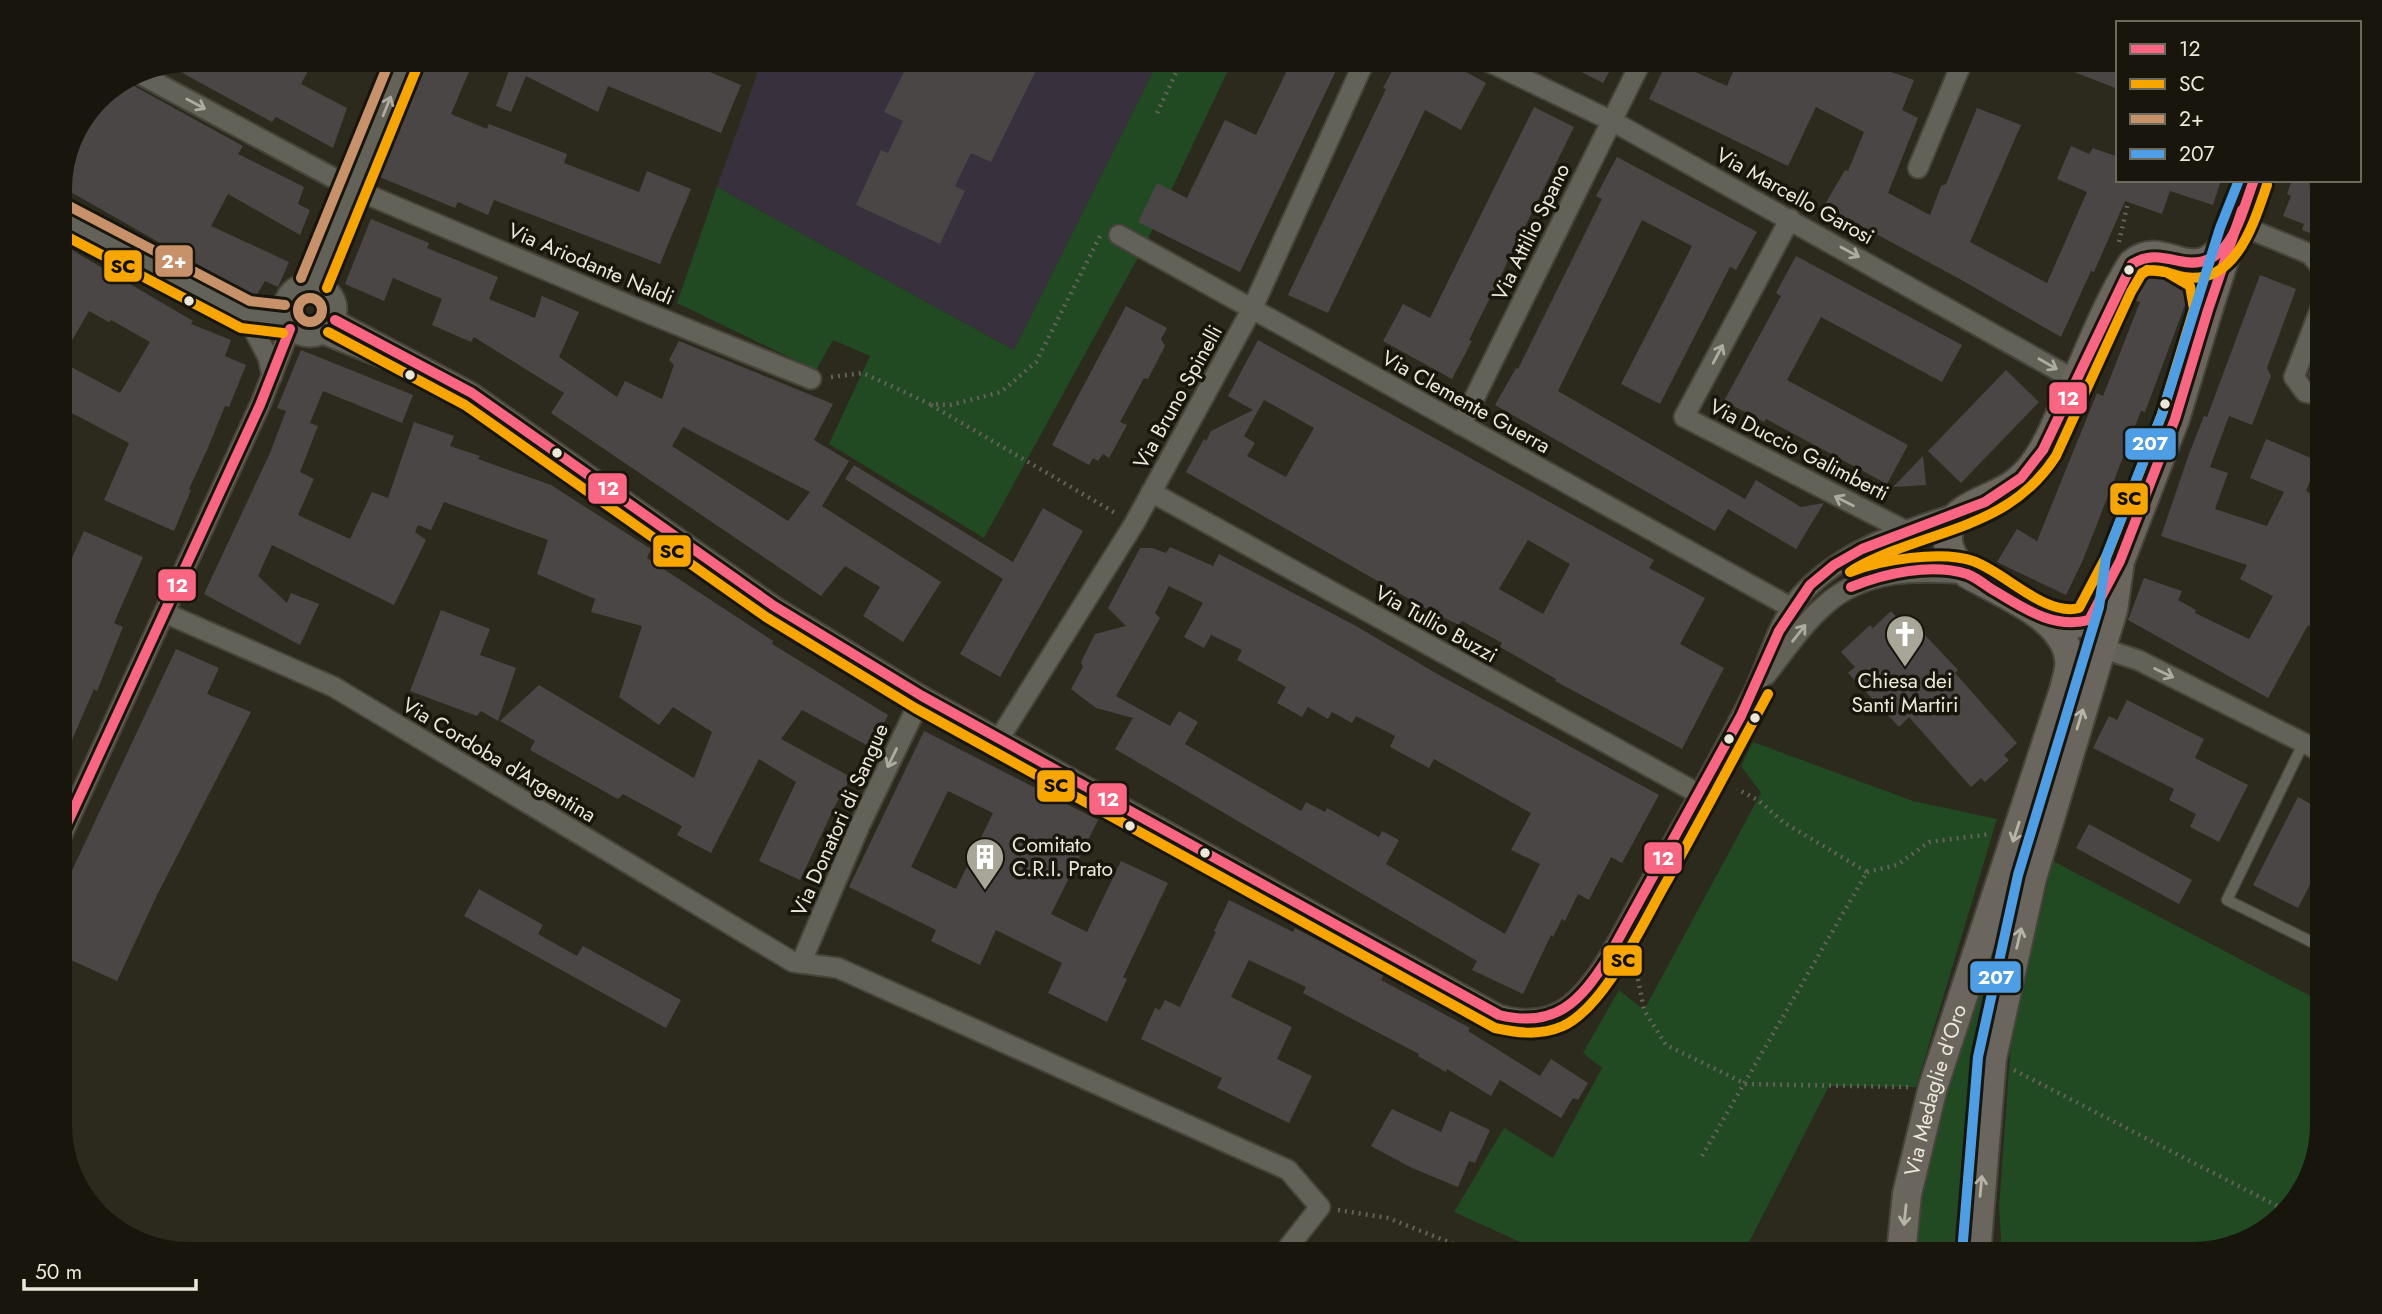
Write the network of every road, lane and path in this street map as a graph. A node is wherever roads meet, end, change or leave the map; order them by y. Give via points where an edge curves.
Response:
1 (400, 72) edge
2 (1176, 72) edge
3 (1361, 72) edge
4 (1510, 72) edge
5 (1636, 72) edge
6 (1959, 72) edge
7 (150, 79) edge
8 (1157, 113) dead end
9 (1612, 121) junction
10 (1918, 168) dead end
11 (2253, 182) edge
12 (354, 189) junction
13 (1790, 219) junction
14 (72, 223) edge
15 (2235, 228) junction
16 (1110, 234) joint
17 (2310, 255) edge
18 (2180, 263) junction
19 (314, 283) junction
20 (1252, 309) junction
21 (2208, 310) junction
22 (246, 315) junction
23 (287, 324) junction
24 (329, 327) junction
25 (2310, 336) edge
26 (272, 376) junction
27 (811, 379) joint
28 (2077, 381) junction
29 (2310, 393) edge
30 (930, 404) junction
31 (1461, 425) junction
32 (1151, 492) junction
33 (1962, 512) junction
34 (1134, 524) junction
35 (1906, 531) junction
36 (2120, 561) junction
37 (1968, 574) junction
38 (1792, 608) junction
39 (165, 613) junction
40 (2046, 619) junction
41 (2101, 648) junction
42 (1756, 687) junction
43 (922, 696) junction
44 (999, 739) junction
45 (2304, 742) junction
46 (2310, 745) edge
47 (1738, 789) dead end
48 (1699, 794) junction
49 (72, 813) edge
50 (2015, 836) junction
51 (1867, 872) junction
52 (2310, 941) edge
53 (801, 963) junction
54 (1638, 979) dead end
55 (1992, 1058) junction
56 (1746, 1084) junction
57 (1916, 1087) dead end
58 (1702, 1156) dead end
59 (2277, 1206) edge
60 (1320, 1208) junction
61 (1293, 1242) edge
62 (1447, 1242) edge
63 (1902, 1242) edge
64 (1977, 1242) edge

12 -> 1 street
2 - 8 path
3 - 20 street, Via Bruno Spinelli
4 - 9 street, Via Marcello Garosi
5 - 9 street, Via Attilio Spano
6 - 10 street
7 -> 12 street, Via Ariodante Naldi
9 - 13 street, Via Marcello Garosi
9 - 31 street, Via Attilio Spano
11 - 15 street, Via Medaglie d'Oro
12 - 19 street
12 - 27 street, Via Ariodante Naldi
13 -> 28 street, Via Marcello Garosi
35 -> 13 street, Via Duccio Galimberti via 1684,417
14 - 22 street
15 - 17 street
15 - 18 street via 2215,258
15 - 21 street, Via Medaglie d'Oro
16 - 20 street, Via Clemente Guerra
16 - 30 path via 1036,362 1001,392 950,405
18 - 21 street via 2205,281
18 - 28 street via 2151,255 2132,264
19 - 23 street via 289,292 284,300
19 - 24 street via 329,290 337,304
20 - 31 street, Via Clemente Guerra
20 - 32 street, Via Bruno Spinelli
21 - 36 street, Via Medaglie d'Oro via 2175,419
22 - 23 street
22 - 26 street via 268,357
23 - 24 street via 314,337
23 - 26 street
24 - 43 street via 472,393 775,606
25 - 29 street via 2294,377
26 - 39 street
27 - 30 path via 863,373
28 - 33 street via 2029,470 2012,486
30 - 34 path
31 - 38 street, Via Clemente Guerra
32 - 34 street, Via Bruno Spinelli
32 - 48 street, Via Tullio Buzzi
33 - 35 street
33 - 37 street via 1948,544 1953,560
34 - 44 street, Via Bruno Spinelli
35 - 38 street via 1854,552 1826,571
36 - 40 street via 2089,620 2073,624
36 - 41 street, Via Medaglie d'Oro via 2113,610
37 - 40 street
42 -> 37 street via 1810,619 1842,592 1892,574
38 - 42 street
39 - 49 street
39 - 53 street, Via Cordoba d'Argentina via 334,687
40 -> 50 street, Via Medaglie d'Oro via 2070,660
41 -> 45 street via 2138,660
55 -> 41 street, Via Medaglie d'Oro via 2032,878
42 - 48 street
43 - 44 street
43 -> 53 street, Via Donatori di Sangue
44 - 48 street via 1487,1009 1514,1019 1544,1018 1579,997 1606,960
45 - 46 street
45 - 52 lane via 2227,900
47 - 51 path
50 - 51 path via 1993,834 1929,842 1897,865
50 -> 63 street, Via Medaglie d'Oro via 1933,1087 1907,1194
51 - 56 path
53 - 60 street, Via Cordoba d'Argentina via 838,968 1288,1170
54 - 56 path via 1644,1010 1666,1045
55 - 59 path
64 -> 55 street, Via Medaglie d'Oro
56 - 57 path
56 - 58 path
60 - 61 street
60 - 62 path via 1388,1218

